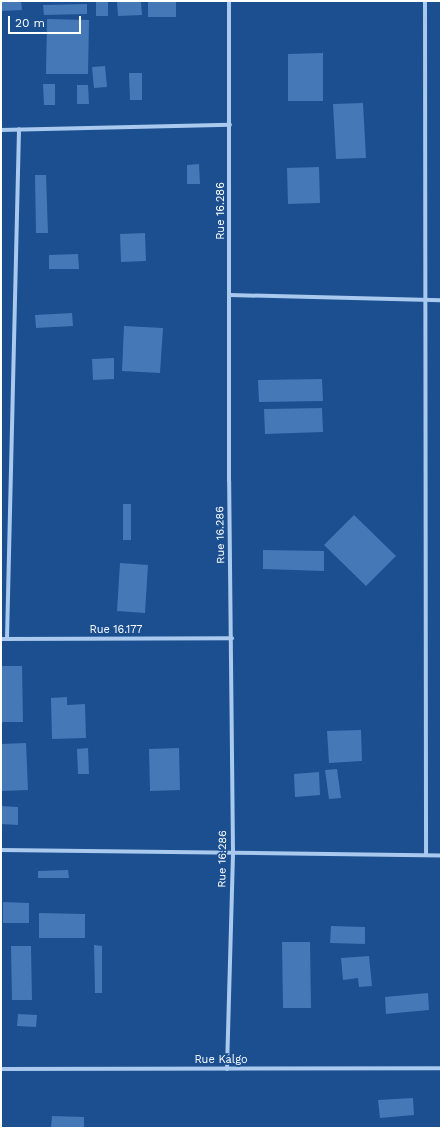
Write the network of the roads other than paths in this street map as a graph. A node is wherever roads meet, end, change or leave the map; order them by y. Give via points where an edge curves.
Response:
1 (229, 1) edge
2 (425, 1) edge
3 (230, 125) junction
4 (1, 130) edge
5 (19, 130) junction
6 (230, 295) junction
7 (426, 299) junction
8 (441, 300) edge
9 (232, 638) junction
10 (1, 639) edge
11 (7, 639) junction
12 (1, 850) edge
13 (233, 851) junction
14 (426, 855) junction
15 (441, 855) edge
16 (441, 1068) edge
17 (1, 1069) edge
18 (227, 1070) junction

1 - 3 street, Rue 16.286
2 - 7 street
3 - 5 street
3 - 6 street, Rue 16.286
4 - 5 street
5 - 11 street
6 - 7 street
6 - 9 street, Rue 16.286 via 228,482
7 - 8 street
7 - 14 street
9 - 11 street, Rue 16.177
9 - 13 street, Rue 16.286
10 - 11 street, Rue 16.177
12 - 13 street
13 - 14 street
13 - 18 street, Rue 16.286
14 - 15 street
16 - 18 street, Rue Kalgo
17 - 18 street, Rue Kalgo

